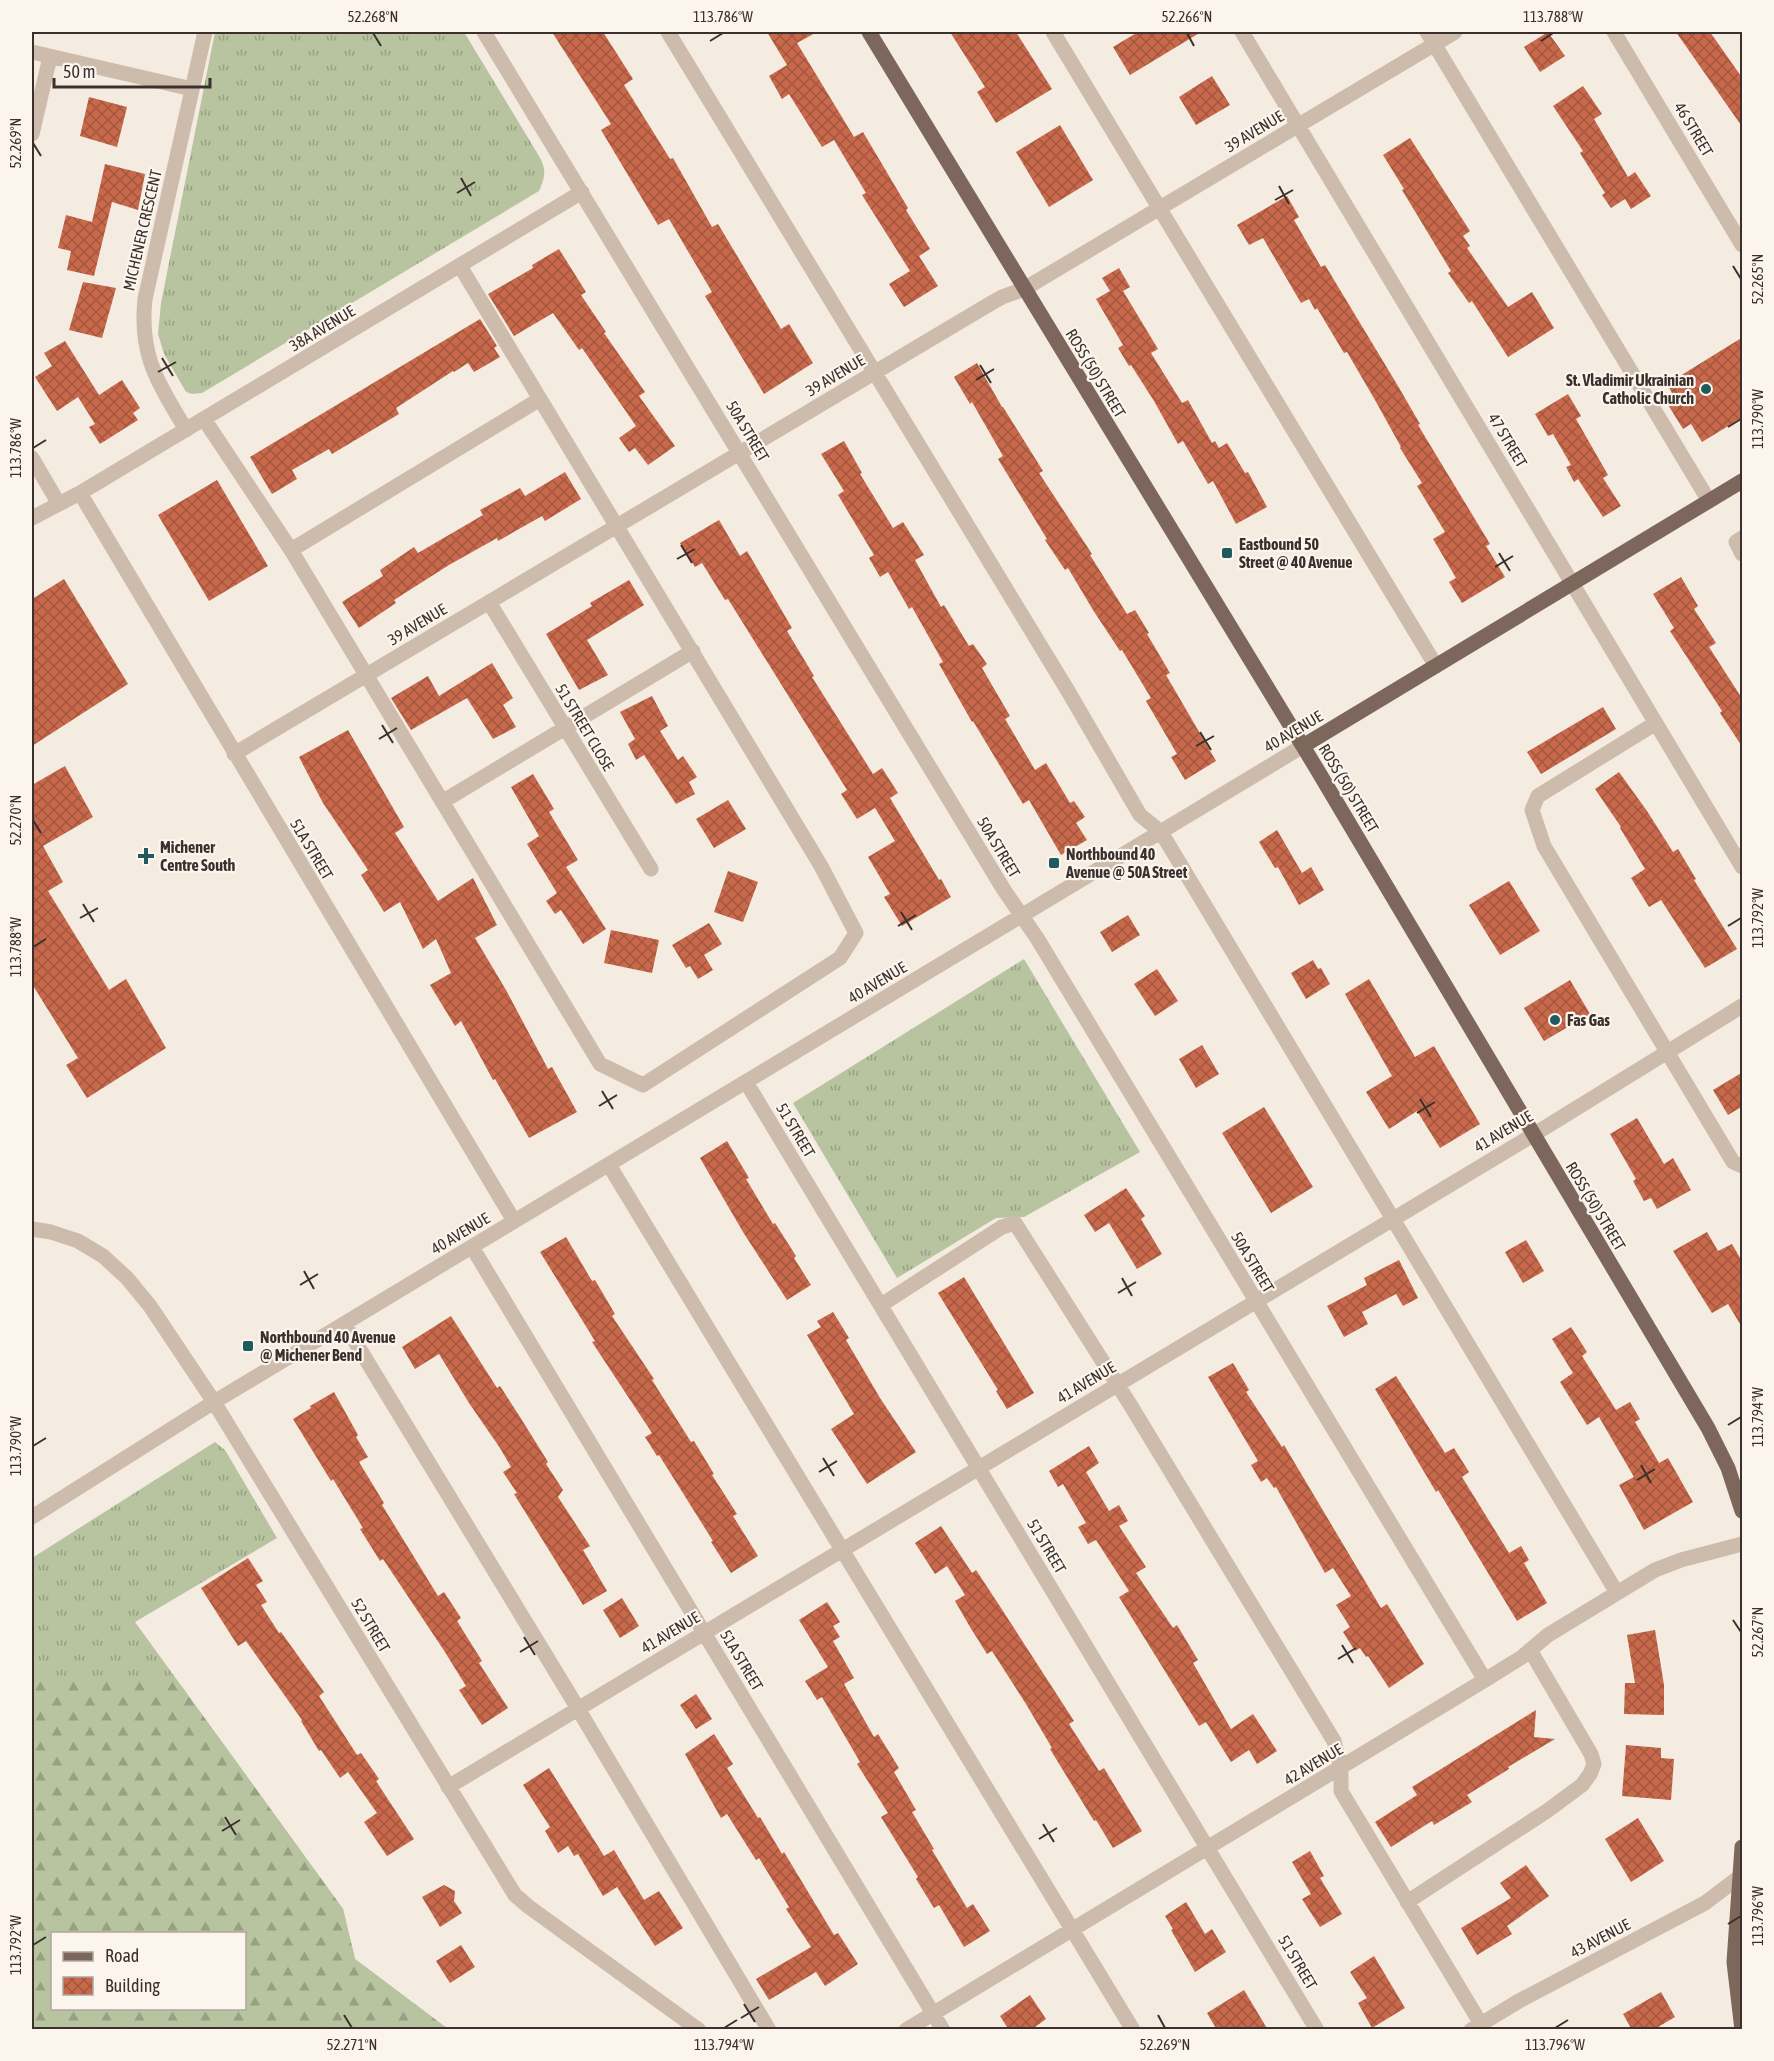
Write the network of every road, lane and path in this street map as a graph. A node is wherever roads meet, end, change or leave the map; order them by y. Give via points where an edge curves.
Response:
1 (205, 32) edge
2 (484, 32) edge
3 (668, 32) edge
4 (869, 32) edge
5 (1053, 32) edge
6 (1242, 32) edge
7 (1455, 32) edge
8 (1614, 32) edge
9 (1431, 38) edge
10 (32, 52) edge
11 (50, 57) junction
12 (192, 89) junction
13 (1298, 125) junction
14 (32, 134) edge
15 (582, 192) junction
16 (1160, 208) junction
17 (1743, 245) edge
18 (460, 266) junction
19 (1024, 289) junction
20 (874, 373) junction
21 (540, 399) junction
22 (204, 419) junction
23 (186, 430) junction
24 (741, 453) junction
25 (32, 458) edge
26 (1743, 481) edge
27 (80, 493) junction
28 (1709, 501) junction
29 (59, 504) junction
30 (32, 518) edge
31 (616, 526) junction
32 (1743, 538) edge
33 (291, 550) junction
34 (1743, 554) edge
35 (1573, 584) junction
36 (489, 602) junction
37 (693, 651) junction
38 (1436, 666) junction
39 (367, 675) junction
40 (1656, 723) junction
41 (565, 729) junction
42 (1303, 746) junction
43 (234, 754) junction
44 (442, 802) junction
45 (1161, 832) junction
46 (1743, 867) edge
47 (651, 869) dead end
48 (1022, 916) junction
49 (1743, 1006) edge
50 (1666, 1053) junction
51 (746, 1082) junction
52 (1533, 1135) junction
53 (609, 1165) junction
54 (1743, 1166) edge
55 (1392, 1219) junction
56 (514, 1221) junction
57 (32, 1229) edge
58 (472, 1247) junction
59 (1256, 1301) junction
60 (881, 1305) junction
61 (345, 1325) junction
62 (1117, 1384) junction
63 (214, 1402) junction
64 (979, 1467) junction
65 (1743, 1511) edge
66 (32, 1517) edge
67 (1743, 1544) edge
68 (843, 1549) junction
69 (1617, 1593) junction
70 (704, 1632) junction
71 (1530, 1650) junction
72 (1485, 1680) junction
73 (578, 1708) junction
74 (1341, 1769) junction
75 (448, 1787) junction
76 (1743, 1847) edge
77 (1208, 1849) junction
78 (1742, 1876) edge
79 (1407, 1902) junction
80 (1074, 1929) junction
81 (933, 2013) junction
82 (1476, 2027) edge
83 (699, 2030) edge
84 (769, 2030) edge
85 (906, 2030) edge
86 (943, 2030) edge
87 (1133, 2030) edge
88 (1317, 2030) edge
89 (1742, 2030) edge

1 - 12 street, MICHENER CRESCENT
2 - 15 street, 50A STREET
3 - 20 street
4 - 19 main road, ROSS (50) STREET
5 - 16 street
6 - 13 street, 47 STREET
7 - 9 street, 39 AVENUE
8 - 17 street, 46 STREET
9 - 13 street, 39 AVENUE
9 - 28 street
10 - 11 street
11 - 12 street
11 - 14 street
12 - 23 street, MICHENER CRESCENT via 142,320 151,367
13 - 16 street, 39 AVENUE
13 - 35 street, 47 STREET
15 - 18 street, 38A AVENUE
15 - 24 street, 50A STREET
16 - 19 street, 39 AVENUE
16 - 38 street
18 - 21 street
18 - 22 street, 38A AVENUE
19 - 20 street, 39 AVENUE via 1002,297
19 - 42 main road, ROSS (50) STREET
20 - 24 street, 39 AVENUE
20 - 45 street via 1140,815
21 - 31 street
21 - 33 street
22 - 23 street, 38A AVENUE
22 - 33 street
23 - 27 street, 38A AVENUE
24 - 31 street, 39 AVENUE
24 - 48 street, 50A STREET
25 - 29 street
26 - 28 main road, 40 AVENUE
27 - 29 street, 38A AVENUE
27 - 43 street, 51A STREET
28 - 35 main road, 40 AVENUE
29 - 30 street, 38A AVENUE
31 - 36 street, 39 AVENUE
31 - 37 street
32 - 34 street via 1736,542
33 - 39 street
35 - 38 main road, 40 AVENUE
35 - 40 street, 47 STREET
36 - 39 street, 39 AVENUE
36 - 41 street, 51 STREET CLOSE
37 - 41 street
37 - 44 street via 821,866 856,933 840,958 643,1085 600,1064
38 - 42 main road, 40 AVENUE
39 - 43 street, 39 AVENUE
39 - 44 street
40 - 46 street, 47 STREET
40 - 50 street via 1538,796 1532,810 1544,846
41 - 44 street
41 - 47 street, 51 STREET CLOSE
42 - 45 street, 40 AVENUE
42 - 52 main road, ROSS (50) STREET
43 - 56 street, 51A STREET
45 - 48 street, 40 AVENUE
45 - 55 street
48 - 51 street, 40 AVENUE
48 - 59 street, 50A STREET
49 - 50 street, 41 AVENUE
50 - 52 street, 41 AVENUE
50 - 54 street via 1733,1162
51 - 53 street, 40 AVENUE
51 - 60 street, 51 STREET
52 - 55 street, 41 AVENUE
52 - 65 main road, ROSS (50) STREET via 1708,1428
53 - 56 street, 40 AVENUE
53 - 68 street
55 - 59 street, 41 AVENUE
55 - 69 street
56 - 58 street, 40 AVENUE
57 - 63 street, 52 STREET via 78,1240 127,1278
58 - 61 street, 40 AVENUE
58 - 70 street, 51A STREET
59 - 62 street, 41 AVENUE
59 - 72 street, 50A STREET
60 - 62 street via 1002,1227 1015,1223
60 - 64 street, 51 STREET
61 - 63 street, 40 AVENUE
61 - 73 street
62 - 64 street, 41 AVENUE
62 - 74 street via 1334,1741
63 - 66 street, 40 AVENUE
63 - 75 street, 52 STREET
64 - 68 street, 41 AVENUE
64 - 77 street, 51 STREET
67 - 69 street, 42 AVENUE via 1668,1564
68 - 70 street, 41 AVENUE
68 - 80 street
69 - 71 street, 42 AVENUE
70 - 73 street, 41 AVENUE
70 - 81 street, 51A STREET
71 - 72 street, 42 AVENUE
71 - 79 street via 1592,1754 1590,1774 1547,1811
72 - 74 street, 42 AVENUE
73 - 75 street, 41 AVENUE
73 - 84 street
74 - 77 street, 42 AVENUE
74 - 79 street via 1341,1791
75 - 83 street, 52 STREET via 521,1900
76 - 78 main road
77 - 80 street, 42 AVENUE
77 - 88 street, 51 STREET
78 - 82 street, 43 AVENUE via 1705,1903
78 - 89 main road via 1734,1962
79 - 82 street
80 - 81 street, 42 AVENUE
80 - 87 street
81 - 85 street, 42 AVENUE
81 - 86 street, 51A STREET

